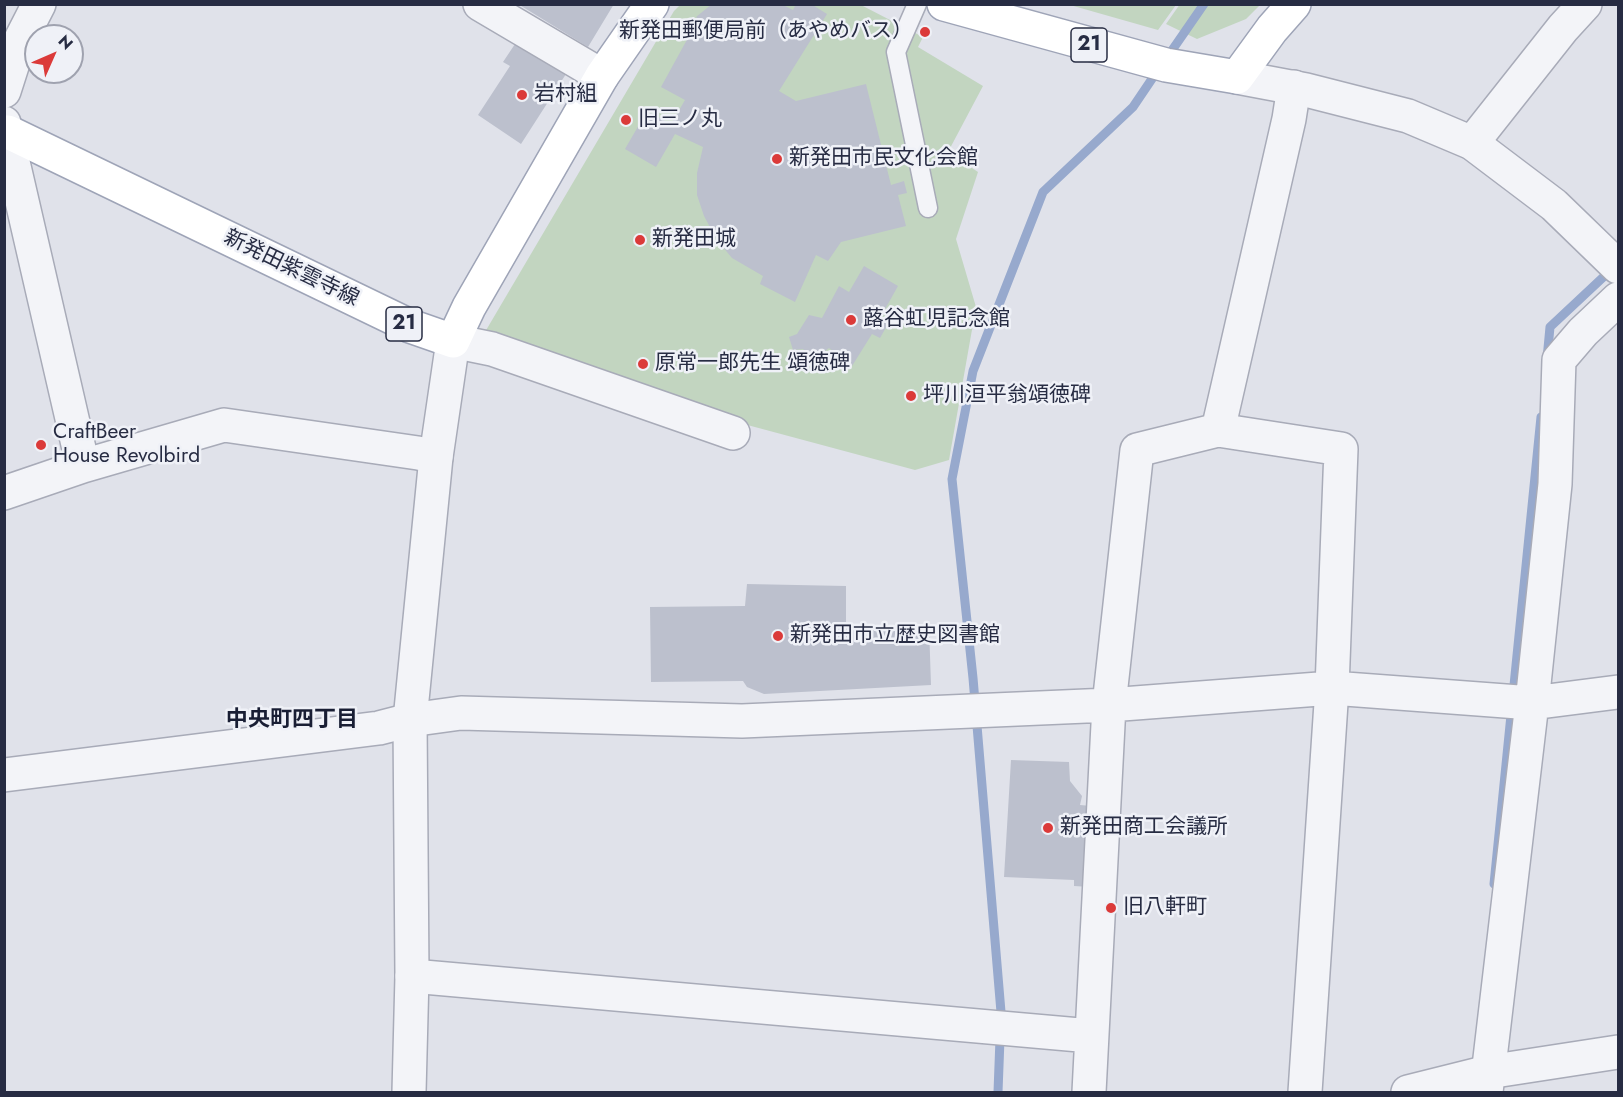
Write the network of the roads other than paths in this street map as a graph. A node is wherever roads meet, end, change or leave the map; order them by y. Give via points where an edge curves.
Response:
1 (39, 4) edge
2 (480, 4) edge
3 (652, 4) edge
4 (917, 4) edge
5 (944, 4) edge
6 (1294, 4) edge
7 (1585, 4) edge
8 (602, 76) junction
9 (1236, 77) junction
10 (1294, 87) junction
11 (4, 92) edge
12 (6, 129) edge
13 (1472, 143) junction
14 (928, 208) dead end
15 (1618, 267) edge
16 (1618, 299) edge
17 (453, 341) junction
18 (1218, 430) junction
19 (733, 433) dead end
20 (436, 457) junction
21 (83, 466) junction
22 (4, 493) edge
23 (1332, 688) junction
24 (1618, 692) edge
25 (1532, 703) junction
26 (1109, 705) junction
27 (410, 720) junction
28 (4, 775) edge
29 (412, 976) junction
30 (1091, 1036) junction
31 (1618, 1052) edge
32 (1487, 1082) edge
33 (409, 1092) edge
34 (1089, 1092) edge
35 (1305, 1092) edge
36 (1408, 1092) edge

1 - 11 street via 20,41
2 - 8 street
3 - 8 main road, 21
4 - 14 lane via 896,52
5 - 9 main road, 21 via 1166,65
6 - 9 main road
7 - 13 street
8 - 17 main road, 21
9 - 10 street
10 - 13 street via 1408,116
10 - 18 street
12 - 17 main road, 新発田紫雲寺線 / 21 via 410,327
12 - 21 street
13 - 15 street via 1554,206
16 - 25 street via 1559,360 1555,484
17 - 19 street via 492,349
17 - 20 street
18 - 23 street via 1341,449
18 - 26 street via 1137,450
20 - 21 street via 224,425
20 - 27 street
21 - 22 street
23 - 25 street
23 - 26 street
23 - 35 street
24 - 25 street
25 - 32 street
26 - 27 street via 742,720 461,713
26 - 30 street
27 - 28 street via 379,728
27 - 29 street
29 - 30 street
29 - 33 street
30 - 34 street
31 - 32 street
32 - 36 street

